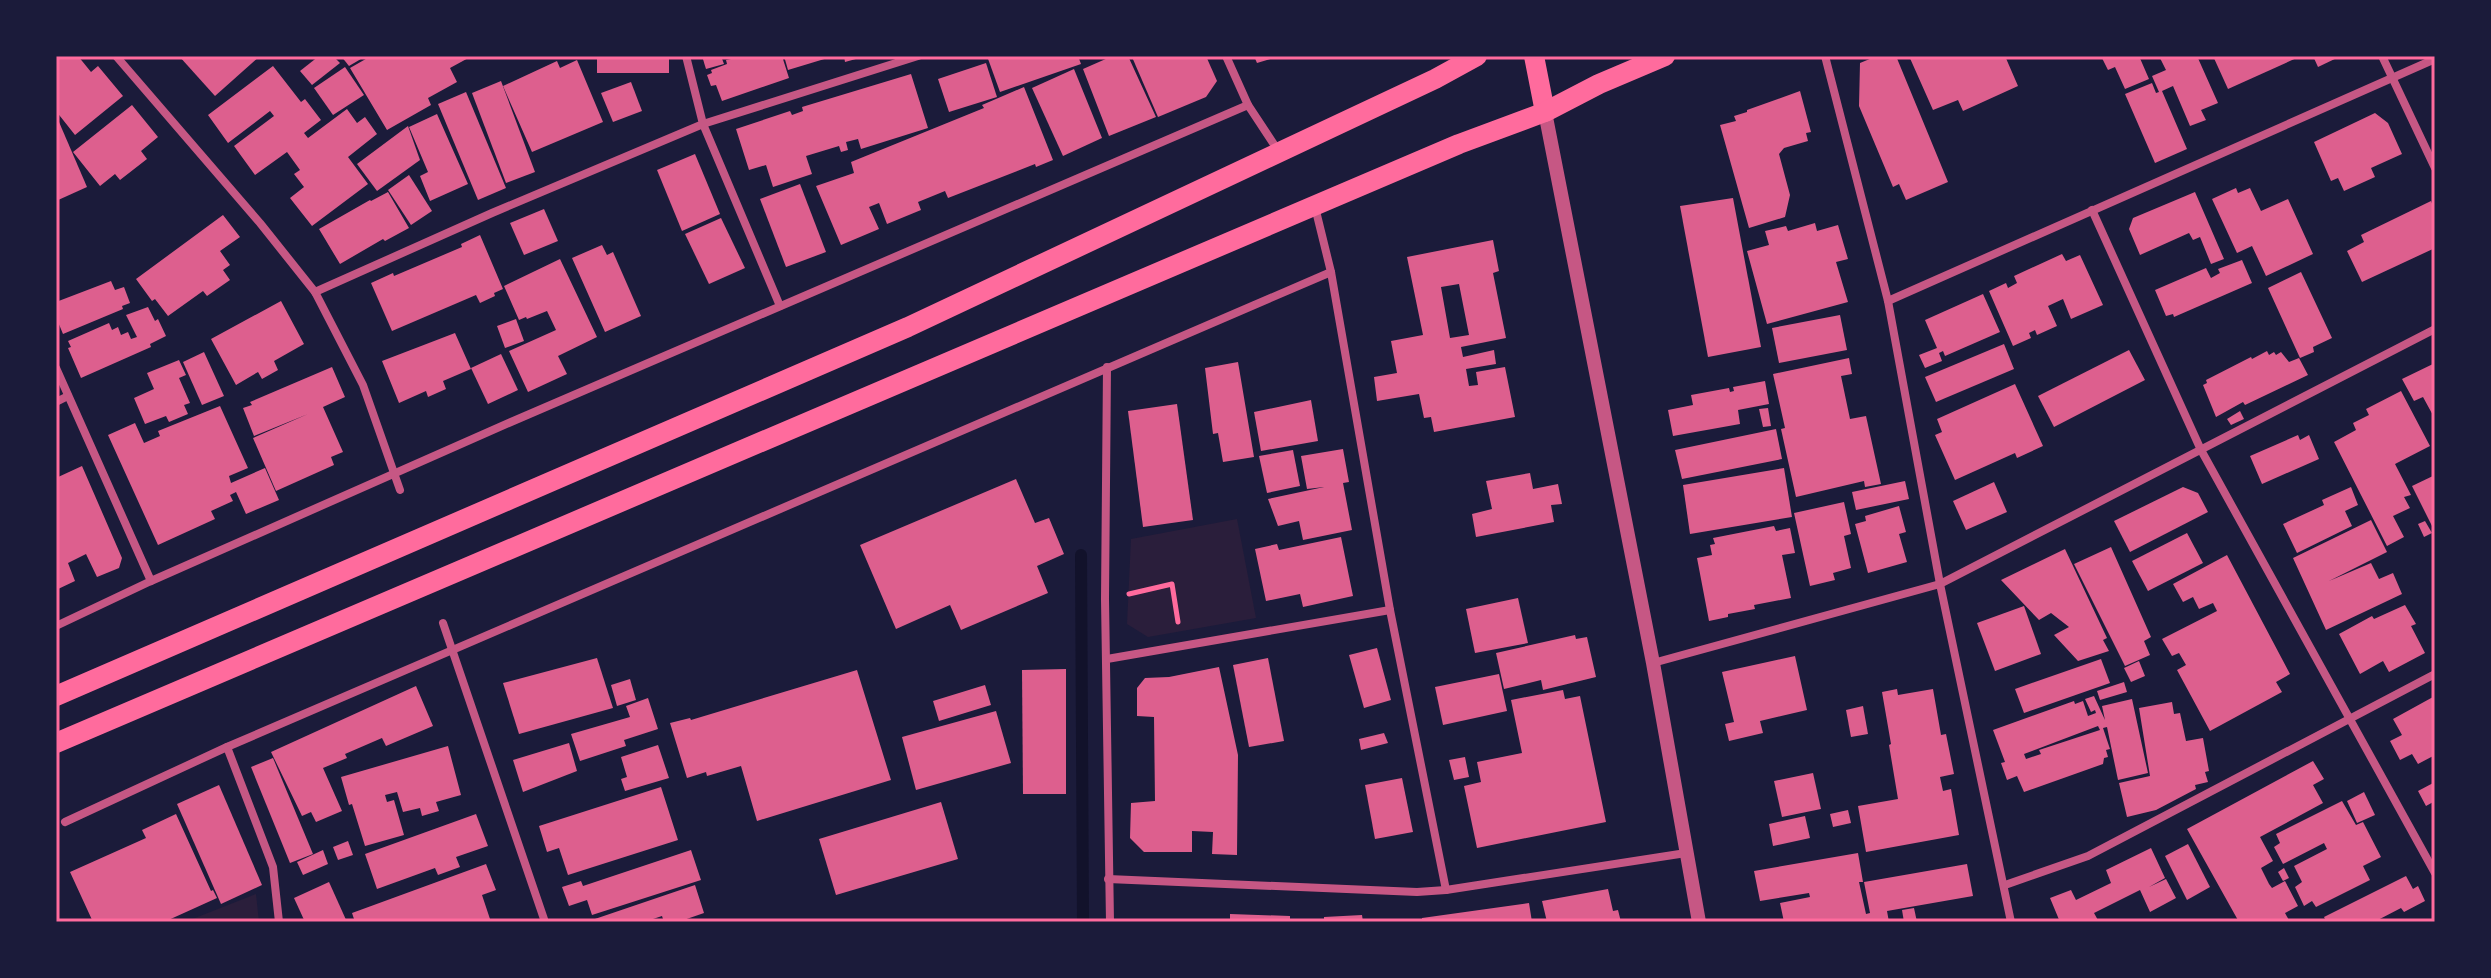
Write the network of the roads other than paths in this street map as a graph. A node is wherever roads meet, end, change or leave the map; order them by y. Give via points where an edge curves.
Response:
1 (116, 56) edge
2 (686, 56) edge
3 (918, 56) edge
4 (1226, 56) edge
5 (1477, 56) edge
6 (1534, 56) edge
7 (1665, 56) edge
8 (1825, 56) edge
9 (2382, 56) edge
10 (2435, 59) edge
11 (2392, 77) junction
12 (1248, 105) junction
13 (1545, 112) junction
14 (703, 124) junction
15 (1280, 152) junction
16 (2435, 168) edge
17 (1315, 206) junction
18 (2092, 210) junction
19 (1331, 272) junction
20 (315, 292) junction
21 (1888, 301) junction
22 (780, 306) junction
23 (2435, 329) edge
24 (1107, 367) junction
25 (56, 368) edge
26 (68, 396) junction
27 (56, 402) edge
28 (2201, 450) junction
29 (394, 473) junction
30 (400, 490) dead end
31 (151, 581) junction
32 (1940, 584) junction
33 (1390, 610) junction
34 (443, 623) dead end
35 (56, 626) edge
36 (452, 652) junction
37 (1107, 659) junction
38 (1653, 663) junction
39 (2435, 674) edge
40 (56, 696) edge
41 (2350, 719) junction
42 (56, 743) edge
43 (227, 747) junction
44 (65, 822) dead end
45 (1686, 853) junction
46 (2435, 873) edge
47 (1108, 879) junction
48 (2005, 885) junction
49 (1446, 890) junction
50 (279, 922) edge
51 (545, 922) edge
52 (1110, 922) edge
53 (1699, 922) edge
54 (2011, 922) edge

1 - 20 street
2 - 14 street
3 - 14 street
4 - 12 street
5 - 15 main road
6 - 13 main road
7 - 13 main road
8 - 21 street
9 - 11 street
10 - 11 street
11 - 16 street
11 - 18 street
12 - 15 street
12 - 22 street
13 - 17 main road
13 - 38 street
14 - 20 street
14 - 22 street
15 - 40 main road via 908,327
17 - 19 street
17 - 42 main road
18 - 21 street
18 - 28 street
19 - 24 street
19 - 33 street
20 - 29 street via 363,385
21 - 32 street
22 - 29 street
23 - 28 street
24 - 36 street
24 - 37 street
25 - 26 street
26 - 27 street
26 - 31 street
28 - 32 street
28 - 41 street
29 - 30 street
29 - 31 street
31 - 35 street
32 - 38 street
32 - 48 street
33 - 37 street
33 - 49 street
34 - 36 street
36 - 43 street
36 - 51 street
37 - 47 street
38 - 45 street
39 - 41 street
41 - 46 street
41 - 48 street via 2088,856
43 - 44 street
43 - 50 street via 273,867
45 - 49 street
45 - 53 street
47 - 49 street
47 - 52 street
48 - 54 street

